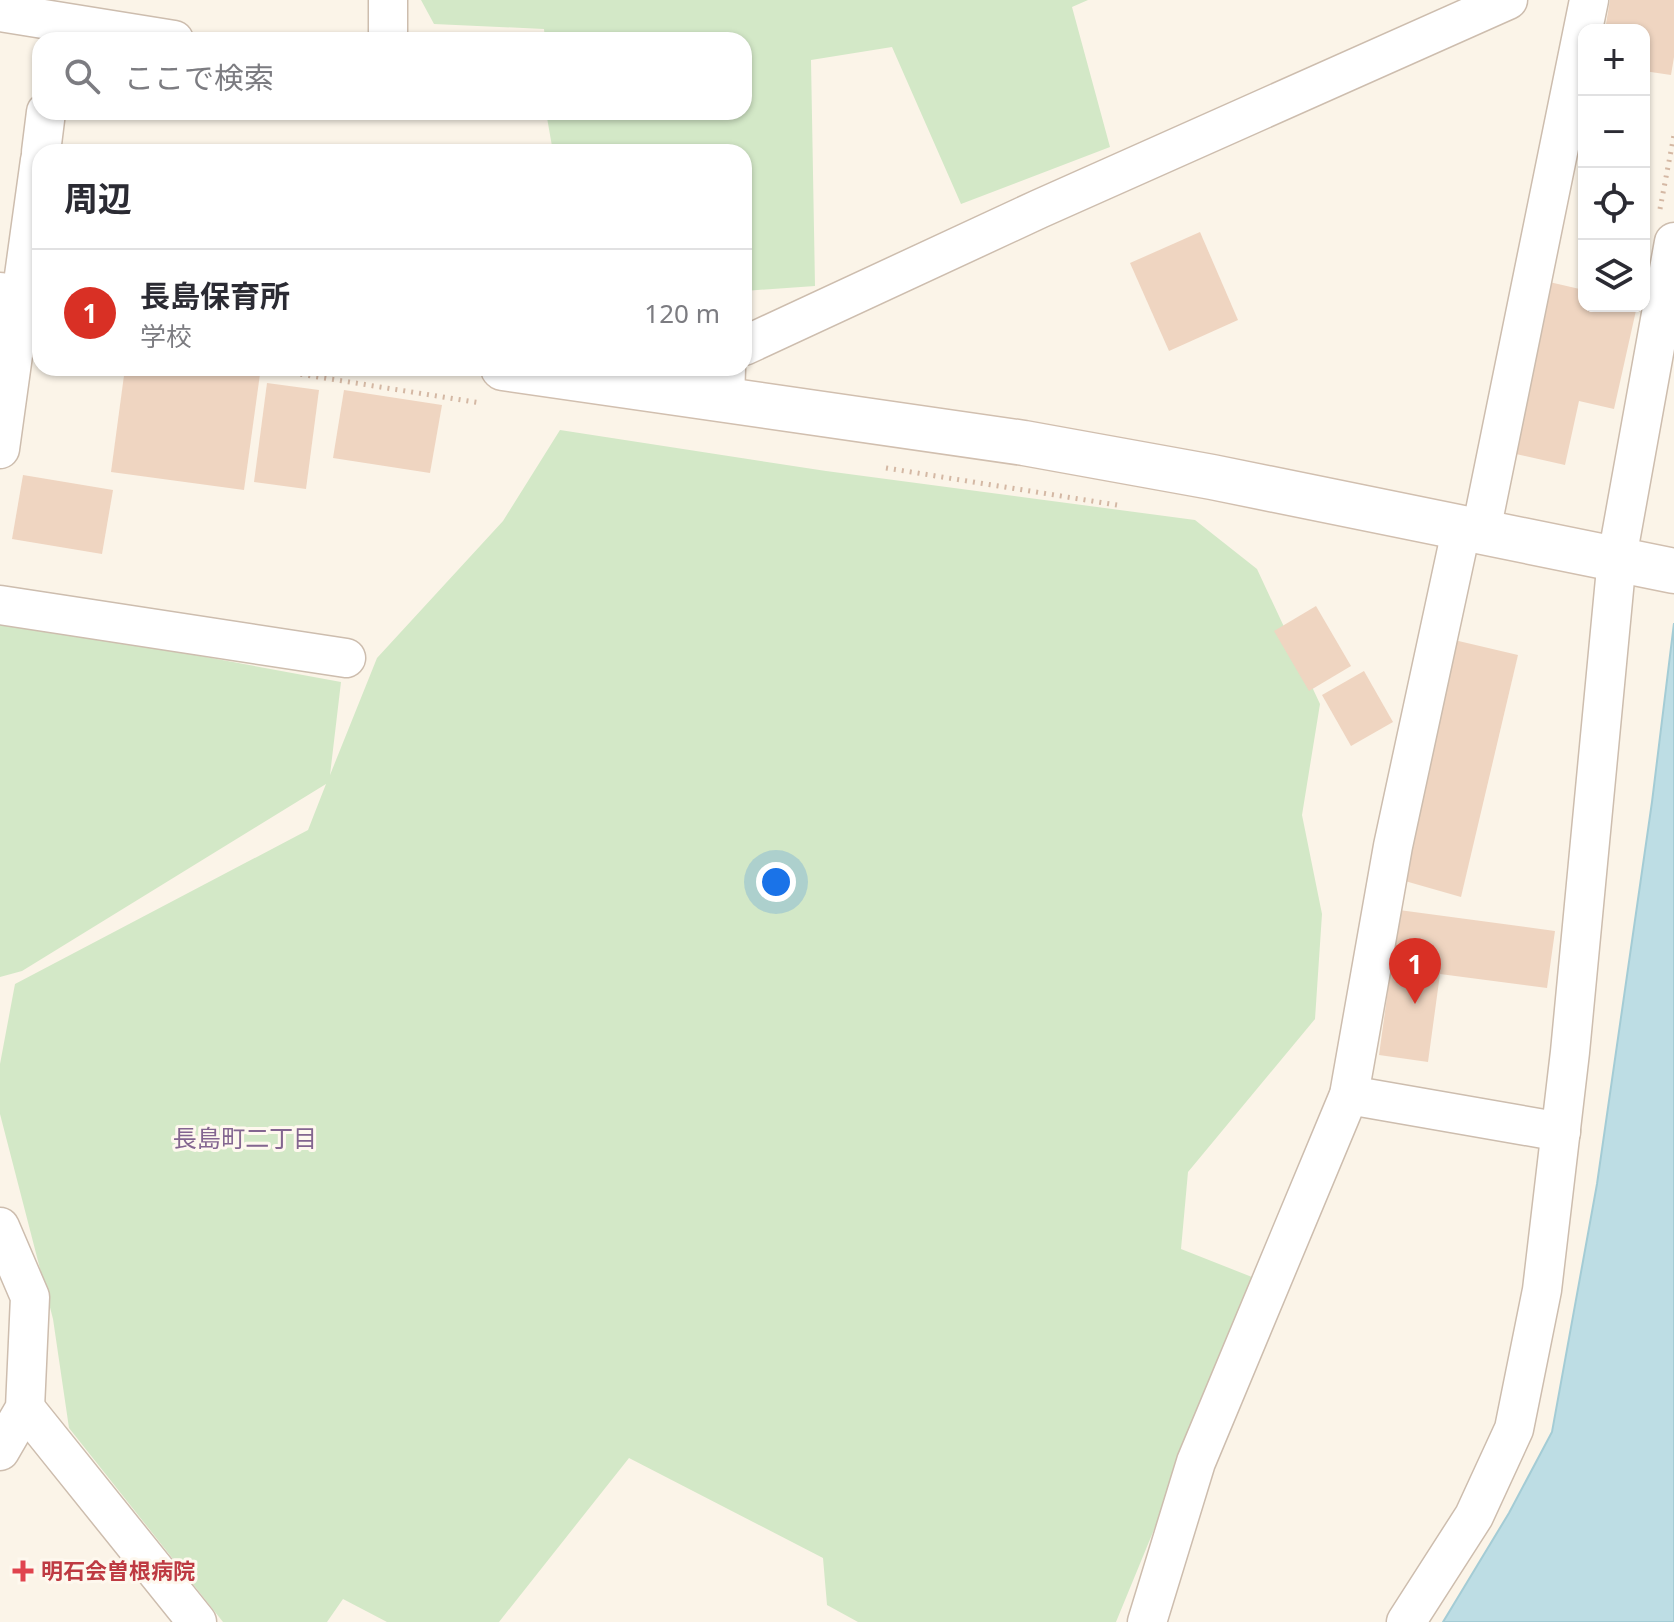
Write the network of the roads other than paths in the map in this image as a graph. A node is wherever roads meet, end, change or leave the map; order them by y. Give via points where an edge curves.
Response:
1 (388, 0) edge
2 (1508, 0) edge
3 (1589, 0) edge
4 (0, 12) edge
5 (57, 20) edge
6 (127, 32) edge
7 (388, 32) edge
8 (45, 120) edge
9 (42, 144) edge
10 (32, 215) edge
11 (1674, 242) edge
12 (20, 298) edge
13 (752, 342) edge
14 (726, 384) edge
15 (499, 387) edge
16 (0, 449) edge
17 (1472, 529) junction
18 (1617, 558) junction
19 (1667, 569) edge
20 (0, 605) edge
21 (346, 658) dead end
22 (1349, 1095) junction
23 (1561, 1132) junction
24 (0, 1227) edge
25 (25, 1408) junction
26 (0, 1451) edge
27 (197, 1622) edge
28 (1147, 1622) edge
29 (1406, 1622) edge

1 - 7 street
2 - 13 street
3 - 17 street
4 - 5 street
5 - 6 street
8 - 9 street
10 - 12 street
11 - 18 street
12 - 16 street
14 - 15 street
14 - 17 street
17 - 18 street
17 - 22 street via 1393,846
18 - 19 street
18 - 23 street
20 - 21 street
22 - 23 street
22 - 28 street via 1196,1462
23 - 29 street via 1542,1290 1514,1429 1474,1516
24 - 25 street via 30,1297
25 - 26 street
25 - 27 street

